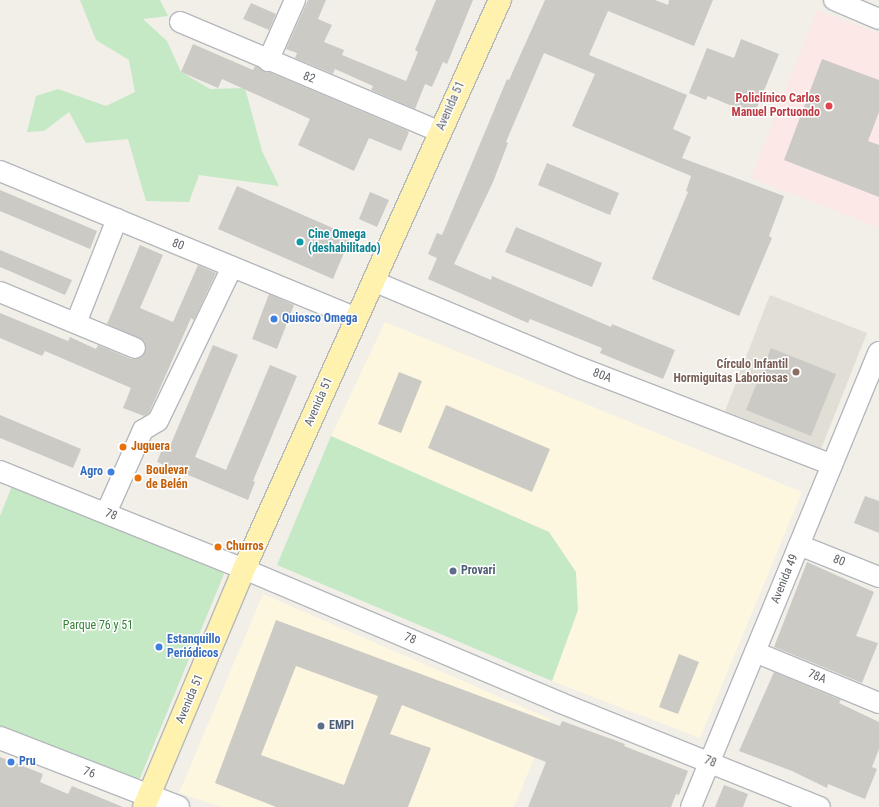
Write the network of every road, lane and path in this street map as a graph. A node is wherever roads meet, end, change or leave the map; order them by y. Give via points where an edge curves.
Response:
1 (295, 0) edge
2 (500, 0) edge
3 (834, 0) edge
4 (879, 19) edge
5 (180, 22) dead end
6 (268, 61) junction
7 (440, 132) junction
8 (0, 171) edge
9 (117, 219) junction
10 (232, 267) junction
11 (373, 281) junction
12 (0, 292) edge
13 (356, 318) junction
14 (76, 323) junction
15 (135, 348) dead end
16 (879, 352) edge
17 (832, 465) junction
18 (2, 478) edge
19 (106, 513) junction
20 (799, 545) junction
21 (244, 569) junction
22 (879, 576) edge
23 (755, 652) junction
24 (879, 702) edge
25 (0, 738) edge
26 (710, 762) junction
27 (147, 802) edge
28 (178, 807) edge
29 (691, 807) edge
30 (820, 807) edge

1 - 6 street
2 - 7 main road, Avenida 51
3 - 4 street
5 - 6 street, 82
6 - 7 street, 82
7 - 11 main road, Avenida 51
8 - 9 street, 80
9 - 10 street, 80
9 - 14 street
10 - 13 street, 80
10 - 19 street via 158,421 143,430
11 - 13 main road, Avenida 51
11 - 17 street, 80A via 581,368
12 - 14 street
13 - 21 main road, Avenida 51
14 - 15 street
16 - 17 street, Avenida 49
17 - 20 street, Avenida 49
18 - 19 street, 78
19 - 21 street, 78
20 - 22 street, 80
20 - 23 street, Avenida 49
21 - 26 street, 78 via 562,703
21 - 27 main road, Avenida 51
23 - 24 street, 78A
23 - 26 street, Avenida 49
25 - 27 street, 76
26 - 29 street, Avenida 49
26 - 30 street, 78
27 - 28 street, 76

